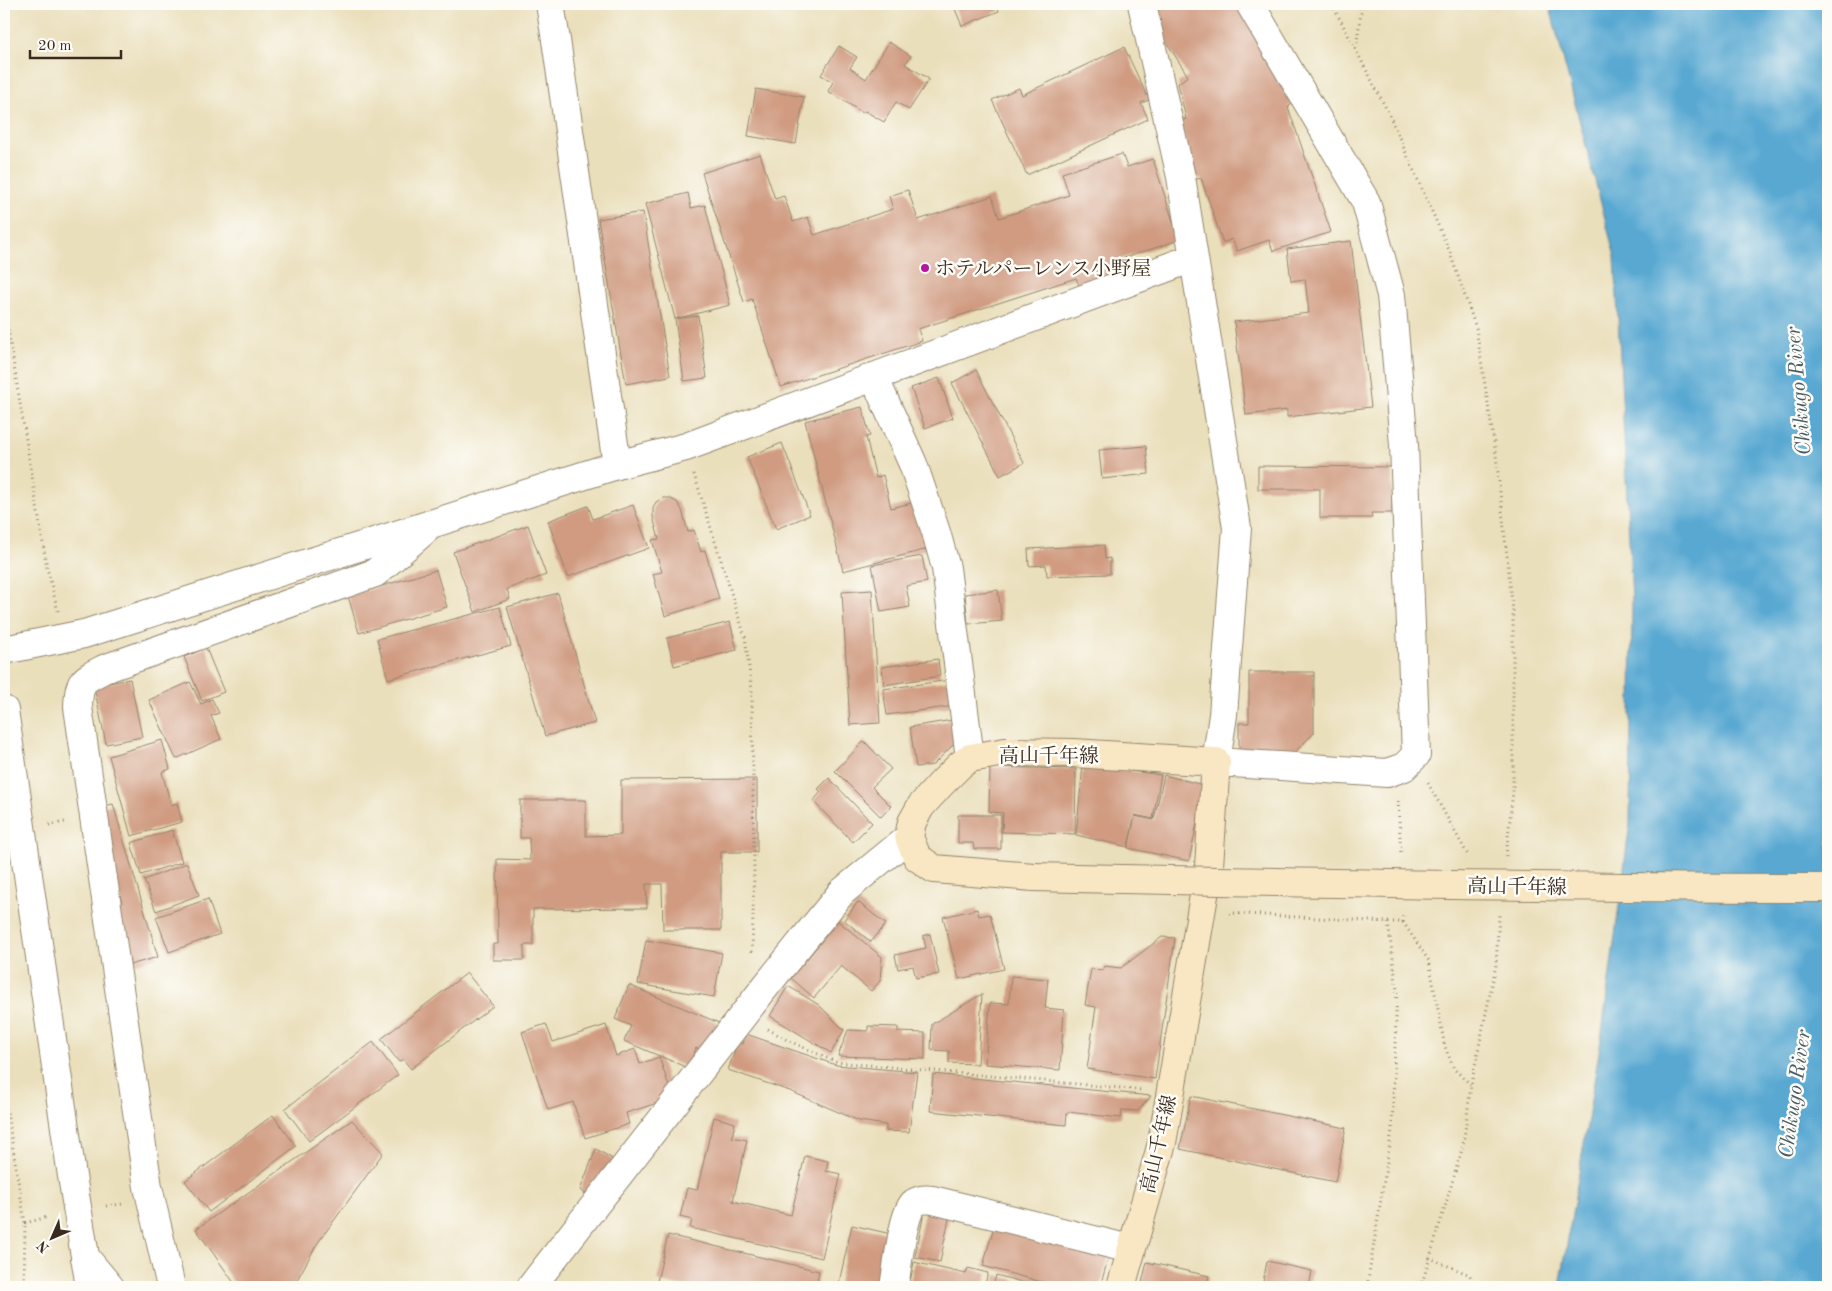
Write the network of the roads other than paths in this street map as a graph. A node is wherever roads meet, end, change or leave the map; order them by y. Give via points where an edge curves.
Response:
1 (550, 4) edge
2 (1142, 4) edge
3 (1250, 4) edge
4 (1193, 258) junction
5 (874, 377) junction
6 (617, 465) junction
7 (432, 524) junction
8 (4, 650) edge
9 (4, 710) edge
10 (970, 758) junction
11 (1216, 762) junction
12 (909, 838) junction
13 (1828, 888) edge
14 (1130, 1249) junction
15 (85, 1258) junction
16 (90, 1287) edge
17 (110, 1287) edge
18 (171, 1287) edge
19 (531, 1287) edge
20 (894, 1287) edge
21 (1121, 1287) edge

1 - 6 street
2 - 4 street via 1181,177
3 - 11 street via 1366,202 1390,295 1404,445 1416,755 1404,767 1387,773
4 - 5 street
4 - 11 street via 1236,528
5 - 6 street via 686,447
5 - 10 street via 914,464 946,568
6 - 7 street
7 - 8 street via 84,634
7 - 18 street via 375,573 104,668 88,676 79,687 78,707 151,1199
9 - 15 street
10 - 11 main road, 高山千年線 via 1005,752 1074,753
10 - 12 main road, 高山千年線 via 921,806 912,822
11 - 14 main road, 高山千年線 via 1209,866 1162,1143
12 - 13 main road, 高山千年線, bridge via 916,857 934,869 1034,877 1400,885
12 - 19 street via 842,892
14 - 20 street via 923,1199 913,1204 906,1214
14 - 21 main road, 高山千年線
15 - 16 street
15 - 17 street

